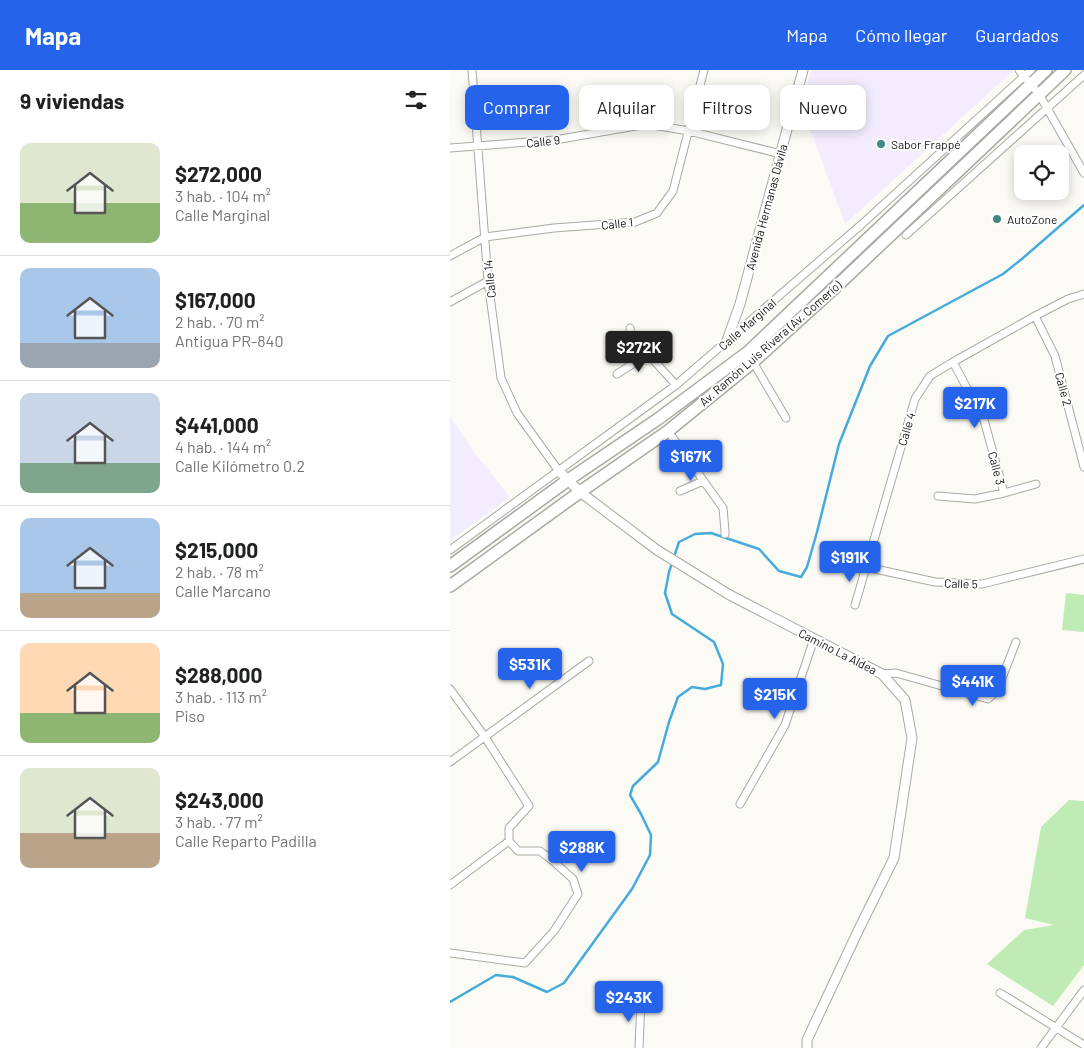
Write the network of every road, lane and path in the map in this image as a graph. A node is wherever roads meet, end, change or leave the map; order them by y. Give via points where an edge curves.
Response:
1 (472, 70) edge
2 (704, 70) edge
3 (803, 70) edge
4 (1031, 70) edge
5 (1046, 70) edge
6 (1065, 70) edge
7 (1084, 75) edge
8 (1025, 76) edge
9 (1039, 94) junction
10 (1048, 108) junction
11 (689, 131) junction
12 (478, 146) junction
13 (450, 148) edge
14 (781, 154) junction
15 (1084, 173) edge
16 (906, 235) dead end
17 (485, 237) junction
18 (450, 256) edge
19 (488, 280) junction
20 (1084, 294) edge
21 (450, 302) edge
22 (1035, 316) junction
23 (630, 328) dead end
24 (726, 343) junction
25 (648, 354) junction
26 (753, 362) junction
27 (953, 362) junction
28 (617, 374) dead end
29 (676, 385) junction
30 (786, 418) dead end
31 (668, 431) junction
32 (1084, 467) edge
33 (558, 470) junction
34 (568, 480) junction
35 (703, 480) junction
36 (1036, 484) dead end
37 (680, 491) dead end
38 (580, 492) junction
39 (1004, 493) junction
40 (938, 496) dead end
41 (725, 534) dead end
42 (450, 550) edge
43 (1084, 559) edge
44 (450, 566) edge
45 (866, 567) junction
46 (450, 586) edge
47 (855, 605) dead end
48 (814, 639) junction
49 (1016, 642) dead end
50 (589, 661) dead end
51 (882, 674) junction
52 (450, 689) edge
53 (484, 737) junction
54 (450, 762) edge
55 (740, 804) dead end
56 (509, 841) junction
57 (450, 885) edge
58 (450, 953) edge
59 (1084, 990) edge
60 (1000, 993) dead end
61 (641, 998) dead end
62 (1056, 1028) junction
63 (1084, 1045) edge
64 (639, 1048) edge
65 (807, 1048) edge
66 (1041, 1048) edge

1 - 12 street, Calle 14
2 - 11 street, Calle 1
3 - 14 street, Avenida Hermanas Dávila
4 - 8 street, Calle Marginal
5 - 8 main road, Av. Ramón Luis Rivera (Av. Comerío)
6 - 9 main road, Av. Ramón Luis Rivera (Av. Comerío)
7 - 10 street
8 - 9 street
8 - 24 street, Calle Marginal
8 - 34 main road, Av. Ramón Luis Rivera (Av. Comerío) via 748,352
9 - 10 street
9 - 26 main road, Av. Ramón Luis Rivera (Av. Comerío)
10 - 15 street
10 - 16 street
11 - 12 street, Calle 9 via 647,124 555,140
11 - 14 street, Calle 9
11 - 17 street, Calle 1 via 673,191 657,213 634,222
12 - 13 street, Calle 9
12 - 17 street, Calle 14
14 - 24 street, Avenida Hermanas Dávila via 740,304
17 - 18 street
17 - 19 street, Calle 14
19 - 21 street
19 - 33 street, Calle 14 via 501,378 517,413
20 - 22 street, Calle 4
22 - 27 street, Calle 4
22 - 32 street, Calle 2 via 1055,356
23 - 25 street via 632,344
24 - 29 street, Calle Marginal
25 - 28 street
25 - 29 street
26 - 30 street
26 - 31 main road, Av. Ramón Luis Rivera (Av. Comerío)
27 - 39 street, Calle 3 via 984,420
27 - 45 street, Calle 4 via 930,376 915,398
29 - 33 street, Calle Marginal
31 - 35 street
31 - 38 main road, Av. Ramón Luis Rivera (Av. Comerío)
33 - 34 street, Camino La Aldea
33 - 42 street, Calle Marginal
34 - 38 street, Camino La Aldea
34 - 44 main road, Av. Ramón Luis Rivera (Av. Comerío)
35 - 37 street
35 - 41 street via 723,508
36 - 39 street
38 - 46 main road, Av. Ramón Luis Rivera (Av. Comerío)
38 - 48 street, Camino La Aldea via 657,550 728,594
39 - 40 street via 975,499
43 - 45 street, Calle 5 via 982,584 935,582
45 - 47 street, Calle 4
48 - 51 street, Camino La Aldea
48 - 55 street via 785,725
49 - 51 street via 997,692 988,700 896,673
50 - 53 street
51 - 65 street, Camino La Aldea via 905,700 912,738 894,858 807,1040
52 - 53 street
53 - 54 street
53 - 56 street via 529,806 509,828
56 - 57 street
56 - 58 street via 518,851 540,851 554,861 573,879 578,894 554,931 525,963
59 - 62 street
60 - 62 street
61 - 64 street
62 - 63 street
62 - 66 street

